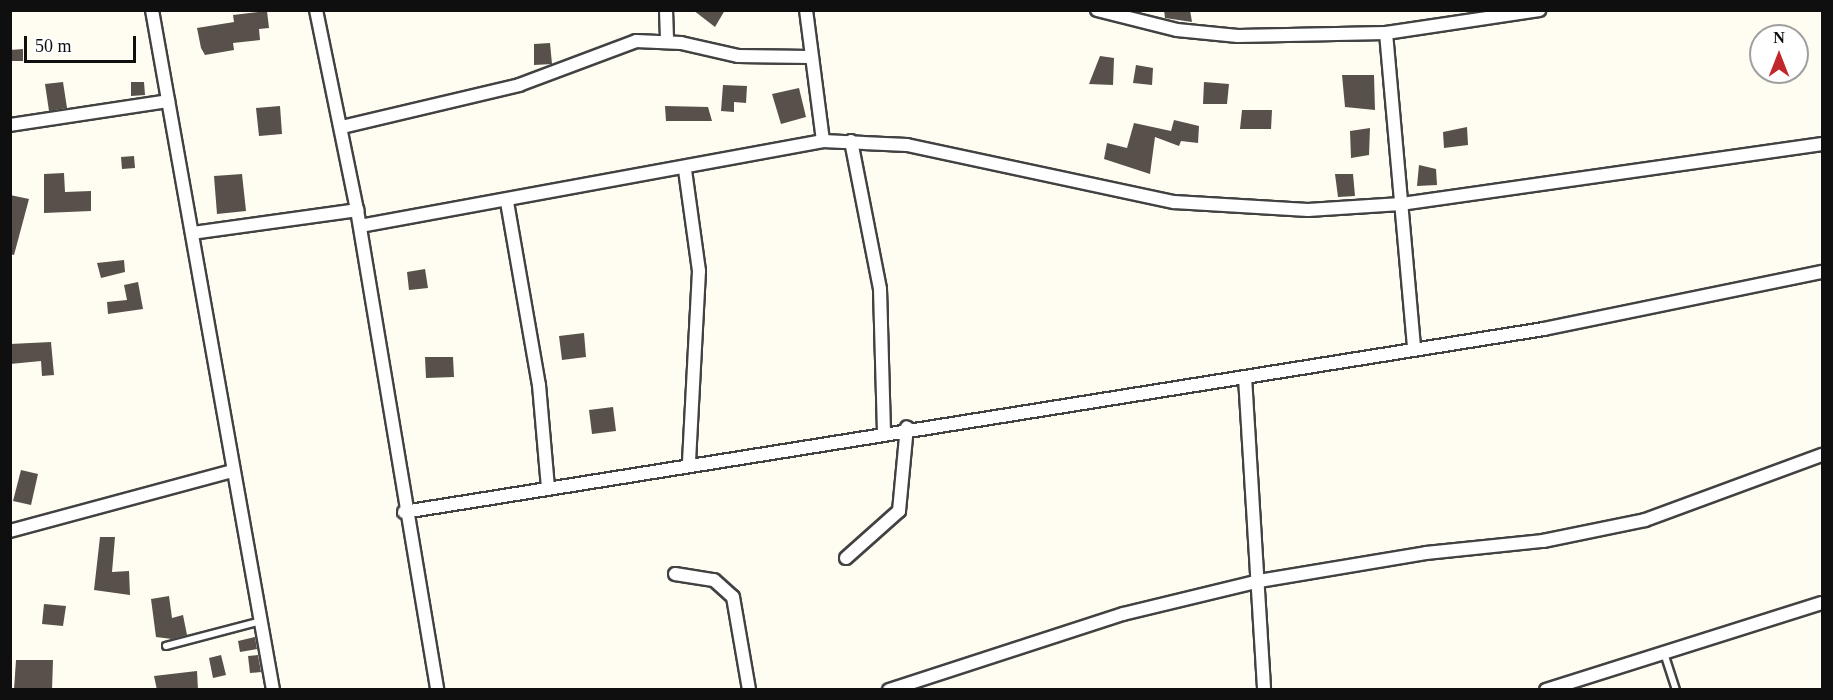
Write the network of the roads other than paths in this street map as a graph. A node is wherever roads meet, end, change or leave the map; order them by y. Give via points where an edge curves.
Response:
1 (152, 10) edge
2 (316, 10) edge
3 (666, 10) edge
4 (806, 10) edge
5 (1097, 10) edge
6 (1539, 10) edge
7 (1386, 33) junction
8 (667, 41) junction
9 (810, 57) junction
10 (168, 101) junction
11 (10, 125) edge
12 (342, 127) junction
13 (823, 141) junction
14 (851, 141) junction
15 (1822, 144) edge
16 (685, 170) junction
17 (507, 202) junction
18 (1401, 204) junction
19 (357, 210) junction
20 (360, 226) junction
21 (192, 233) junction
22 (1822, 272) edge
23 (1414, 348) junction
24 (1245, 377) junction
25 (907, 427) junction
26 (884, 431) junction
27 (1822, 455) edge
28 (690, 464) junction
29 (233, 471) junction
30 (548, 487) junction
31 (404, 512) junction
32 (10, 531) edge
33 (846, 558) dead end
34 (675, 574) dead end
35 (1259, 581) junction
36 (1822, 603) edge
37 (262, 621) junction
38 (166, 646) dead end
39 (1664, 653) junction
40 (273, 690) edge
41 (437, 690) edge
42 (749, 690) edge
43 (889, 690) edge
44 (1264, 690) edge
45 (1546, 690) edge
46 (1676, 690) edge

1 - 10 street
2 - 12 street
3 - 8 street
4 - 9 street
5 - 7 street via 1203,34
6 - 7 street
7 - 18 street
8 - 9 street via 738,56
8 - 12 street via 636,41 519,85
9 - 13 street
10 - 11 street
10 - 21 street
12 - 19 street
13 - 14 street
13 - 16 street
14 - 18 street via 907,145 1220,208 1308,210
14 - 26 street via 880,289
15 - 18 street
16 - 17 street
16 - 28 street via 699,271
17 - 20 street
17 - 30 street via 539,385
18 - 23 street
19 - 20 street
19 - 21 street
20 - 31 street
21 - 29 street
22 - 23 street via 1544,329
23 - 24 street
24 - 25 street
24 - 35 street
25 - 26 street
25 - 33 street via 899,511
26 - 28 street
27 - 35 street via 1718,496 1587,534
28 - 30 street
29 - 32 street
29 - 37 street
30 - 31 street
31 - 41 street
34 - 42 street via 714,580 733,597
35 - 43 street via 1123,614
35 - 44 street
36 - 39 street
37 - 38 lane
37 - 40 street
39 - 45 street
39 - 46 lane

